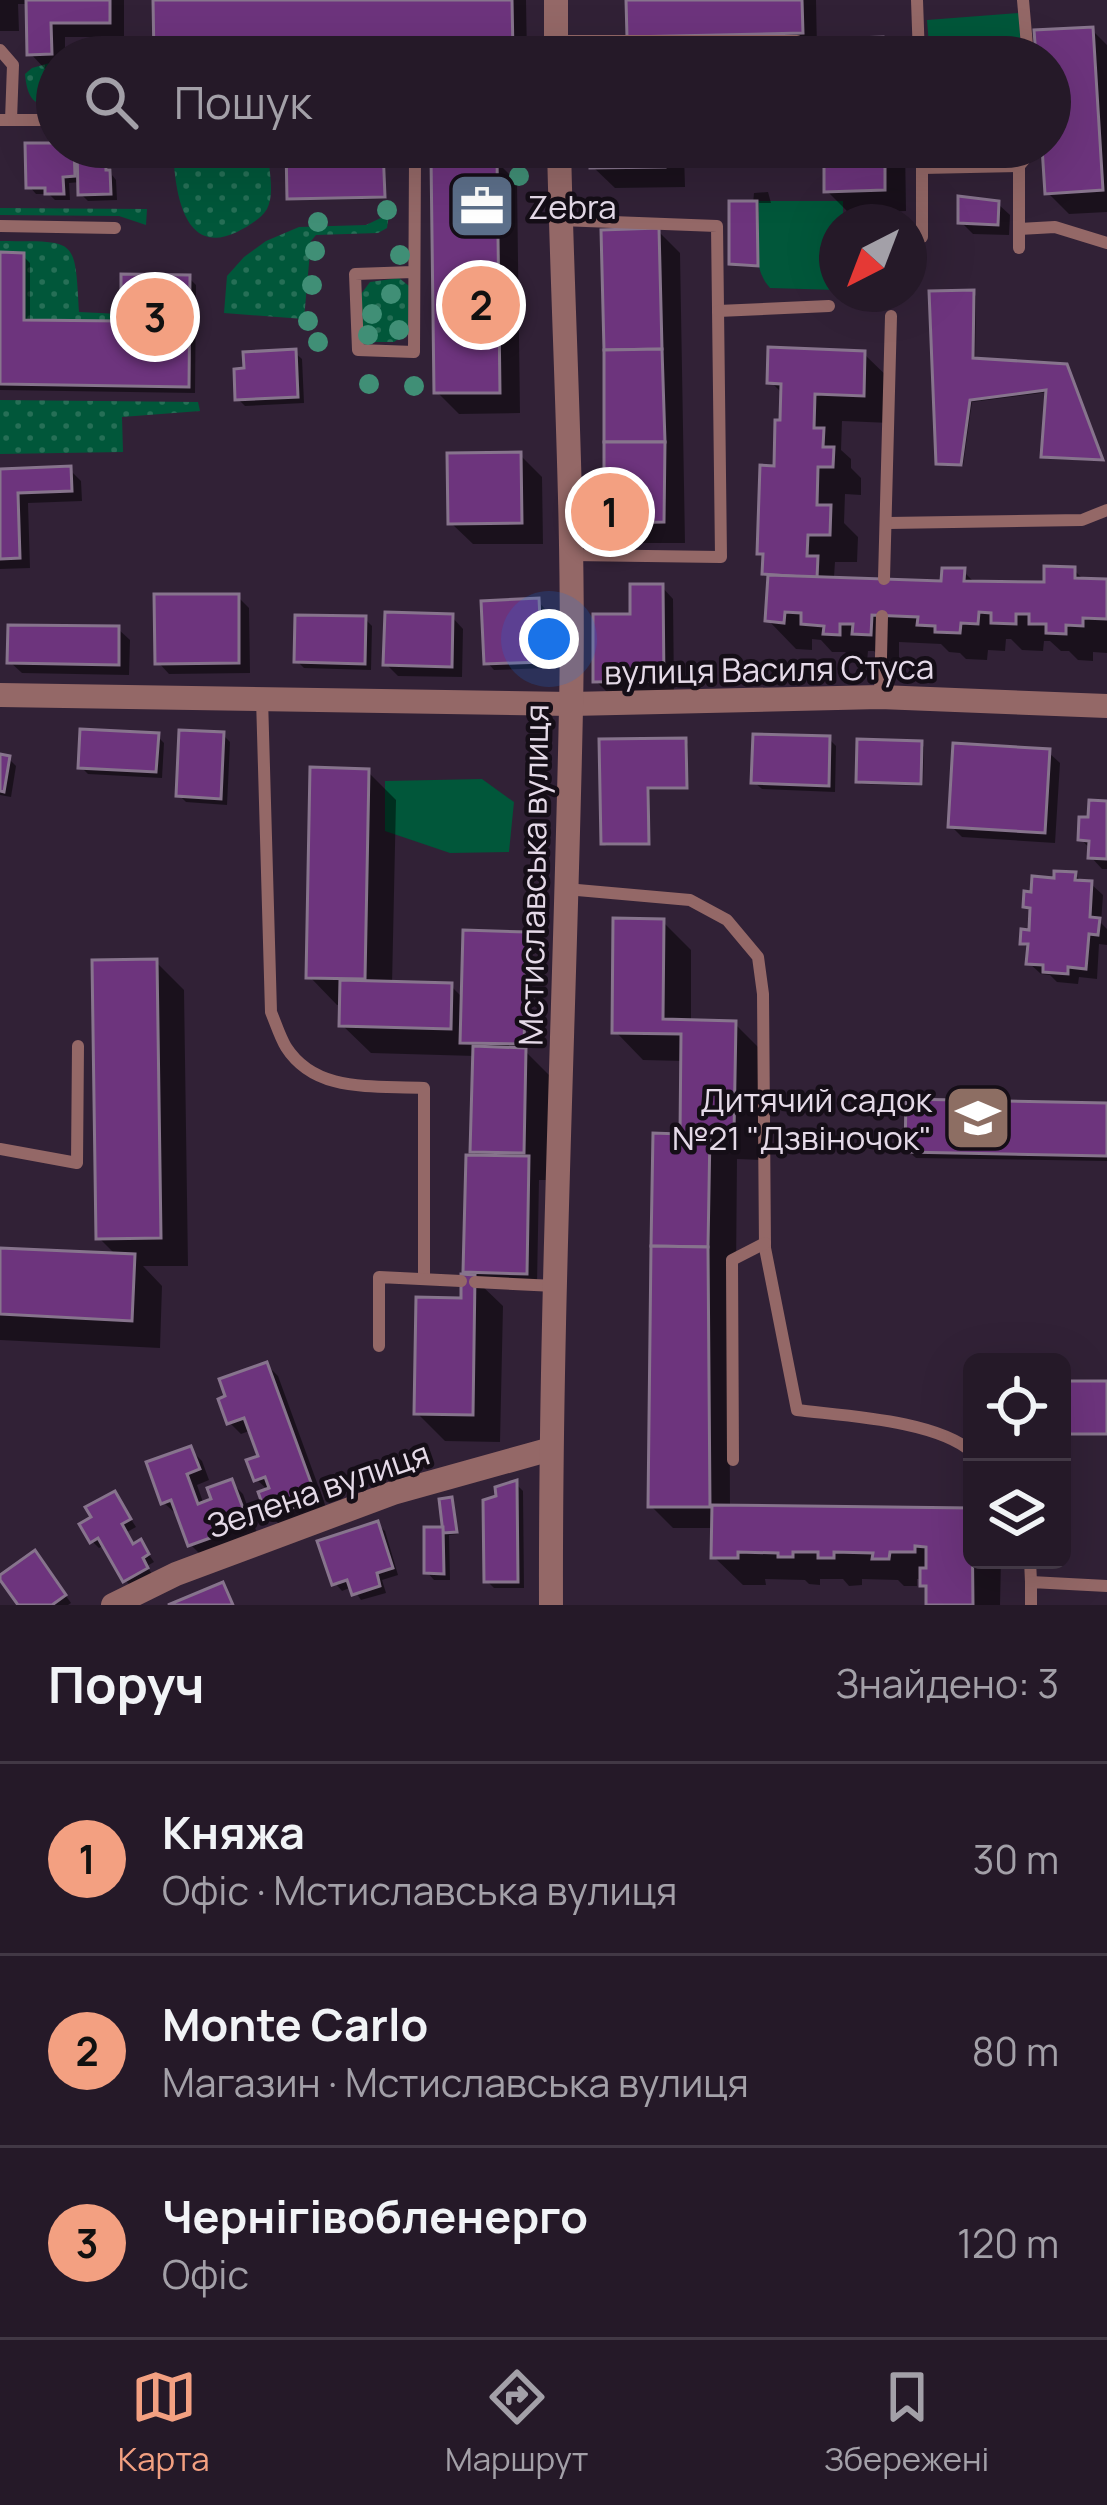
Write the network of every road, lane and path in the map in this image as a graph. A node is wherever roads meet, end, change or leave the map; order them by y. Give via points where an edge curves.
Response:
1 (556, 0) edge
2 (917, 0) edge
3 (1023, 0) edge
4 (556, 36) edge
5 (918, 36) edge
6 (1026, 36) edge
7 (0, 50) edge
8 (6, 120) edge
9 (415, 168) edge
10 (559, 168) edge
11 (922, 168) edge
12 (1019, 168) edge
13 (922, 204) edge
14 (560, 220) junction
15 (0, 226) edge
16 (115, 228) dead end
17 (1019, 229) junction
18 (1107, 243) edge
19 (1019, 248) dead end
20 (413, 272) junction
21 (819, 306) edge
22 (718, 311) junction
23 (891, 316) dead end
24 (1107, 510) edge
25 (887, 523) junction
26 (571, 555) junction
27 (884, 579) dead end
28 (882, 616) dead end
29 (0, 695) edge
30 (880, 697) junction
31 (262, 698) junction
32 (571, 704) junction
33 (1107, 706) edge
34 (566, 889) junction
35 (78, 1046) dead end
36 (0, 1149) edge
37 (765, 1243) junction
38 (424, 1279) junction
39 (555, 1286) junction
40 (380, 1346) dead end
41 (963, 1444) edge
42 (550, 1449) junction
43 (733, 1460) dead end
44 (1030, 1569) edge
45 (1031, 1582) junction
46 (1107, 1586) edge
47 (113, 1605) edge
48 (550, 1605) edge
49 (1031, 1605) edge

1 - 4 street
2 - 5 lane
3 - 6 lane
7 - 8 lane via 13,65
9 - 20 lane
10 - 14 street, Мстиславська вулиця
11 - 13 lane
12 - 17 lane
14 - 22 lane via 717,226
14 - 26 street, Мстиславська вулиця
15 - 16 lane
17 - 18 lane via 1055,227
17 - 19 lane
20 - 20 lane via 414,352 358,350 355,274
21 - 22 lane
22 - 26 lane via 721,557
23 - 25 lane
24 - 25 lane via 1082,520
25 - 27 lane
26 - 32 street, Мстиславська вулиця
28 - 30 lane
29 - 31 street, вулиця Василя Стуса
30 - 32 street, вулиця Василя Стуса
30 - 33 street, вулиця Василя Стуса
31 - 32 street, вулиця Василя Стуса
31 - 38 lane via 271,1012 285,1046 325,1082 424,1088
32 - 34 street, Мстиславська вулиця
34 - 37 lane via 691,899 727,920 758,956
34 - 39 street, Мстиславська вулиця
35 - 36 lane via 77,1163
37 - 41 lane via 797,1410 903,1424
37 - 43 lane via 732,1260
38 - 39 lane
38 - 40 lane via 379,1277
39 - 42 street, Мстиславська вулиця
42 - 47 street, Зелена вулиця via 393,1493
42 - 48 street, Мстиславська вулиця
44 - 45 lane
45 - 46 lane
45 - 49 lane

